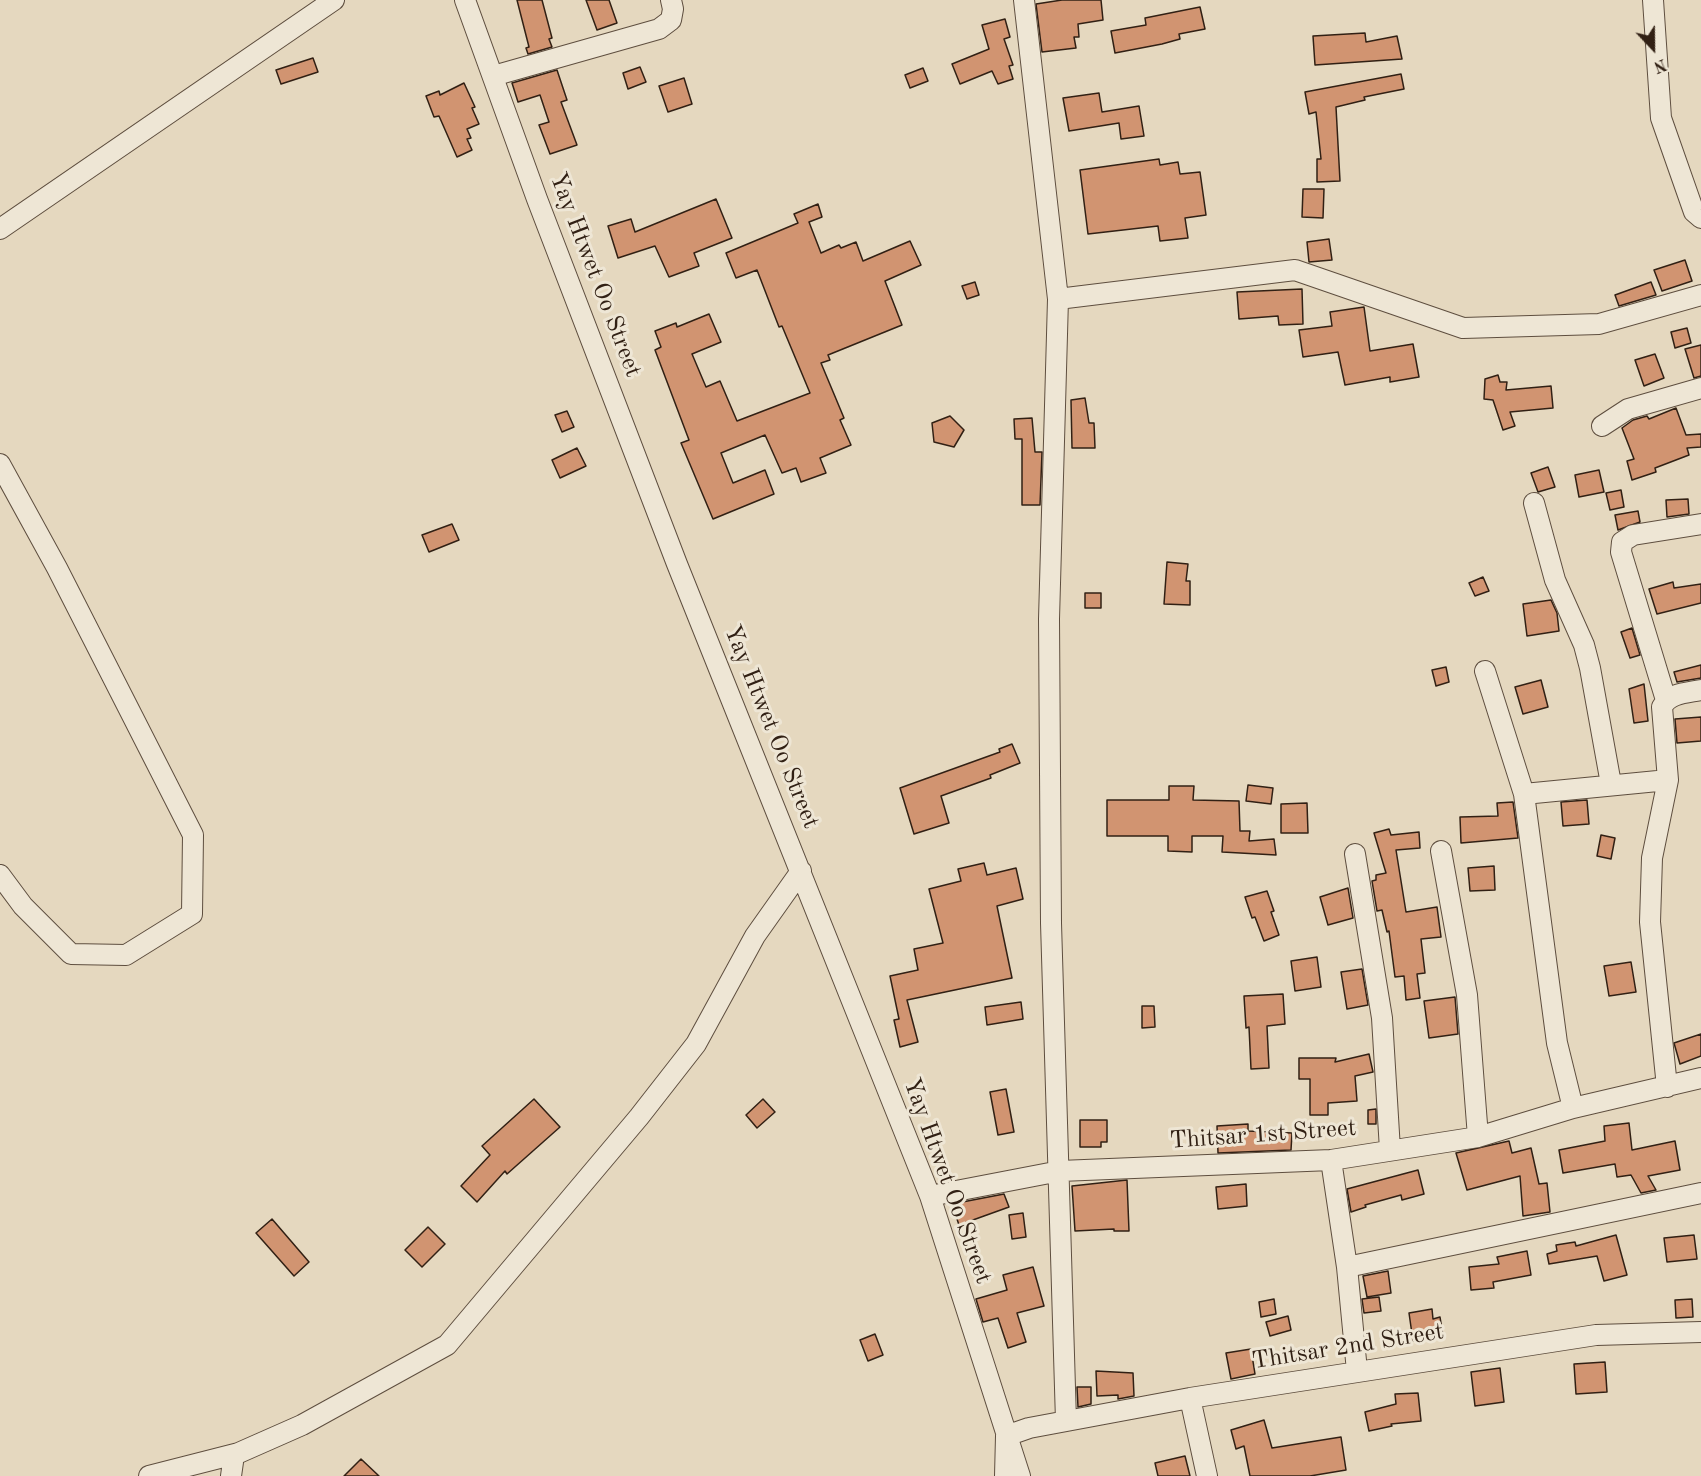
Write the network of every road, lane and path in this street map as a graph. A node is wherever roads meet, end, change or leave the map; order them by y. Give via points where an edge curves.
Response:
1 (334, 0) edge
2 (465, 0) edge
3 (671, 0) edge
4 (1024, 0) edge
5 (1653, 0) edge
6 (493, 76) junction
7 (1701, 218) edge
8 (0, 229) edge
9 (1701, 295) edge
10 (1058, 299) junction
11 (1701, 388) edge
12 (1602, 426) dead end
13 (0, 464) edge
14 (1534, 503) dead end
15 (1701, 524) edge
16 (1485, 671) dead end
17 (1701, 690) edge
18 (1666, 700) junction
19 (1668, 780) junction
20 (1611, 784) junction
21 (1524, 794) junction
22 (1441, 851) dead end
23 (1355, 854) dead end
24 (801, 871) junction
25 (0, 875) edge
26 (1701, 1078) edge
27 (1667, 1087) junction
28 (1573, 1108) junction
29 (1478, 1137) junction
30 (1390, 1150) junction
31 (1331, 1160) junction
32 (1060, 1171) junction
33 (1701, 1193) edge
34 (930, 1196) junction
35 (1347, 1268) junction
36 (1701, 1332) edge
37 (1357, 1371) junction
38 (1190, 1398) junction
39 (1066, 1421) junction
40 (1006, 1436) junction
41 (238, 1453) junction
42 (150, 1476) edge
43 (231, 1476) edge
44 (1005, 1476) edge
45 (1020, 1476) edge
46 (1207, 1476) edge

1 - 8 street
2 - 6 street, Yay Htwet Oo Street
3 - 6 street via 671,20 659,29
4 - 10 street
5 - 7 street via 1660,118 1694,212
6 - 24 street, Yay Htwet Oo Street via 677,564
9 - 10 street via 1599,324 1463,328 1295,270
10 - 32 street via 1049,619 1052,923
11 - 12 street via 1628,409
13 - 25 street via 193,835 192,914 126,955 70,954 23,906
14 - 20 street via 1556,580 1587,657
15 - 18 street via 1633,536 1622,542 1621,552
16 - 21 street
17 - 18 street
18 - 19 street via 1662,707
19 - 20 street
19 - 27 street via 1652,858 1650,922
20 - 21 street
21 - 28 street via 1557,1043
22 - 29 street via 1467,995
23 - 30 street via 1382,1018
24 - 34 street, Yay Htwet Oo Street
24 - 41 street via 755,936 696,1044 447,1345 302,1425
26 - 27 street, Thitsar 1st Street
27 - 28 street, Thitsar 1st Street
28 - 29 street, Thitsar 1st Street
29 - 30 street, Thitsar 1st Street
30 - 31 street, Thitsar 1st Street
31 - 32 street, Thitsar 1st Street
31 - 35 street
32 - 34 street, Thitsar 1st Street
32 - 39 street
33 - 35 street
34 - 40 street, Yay Htwet Oo Street
35 - 37 street
36 - 37 street, Thitsar 2nd Street via 1596,1335
37 - 38 street, Thitsar 2nd Street
38 - 39 street, Thitsar 2nd Street
38 - 46 street
39 - 40 street, Thitsar 2nd Street
40 - 44 street
40 - 45 street, Yay Htwet Oo Street
41 - 42 street
41 - 43 street via 234,1455

